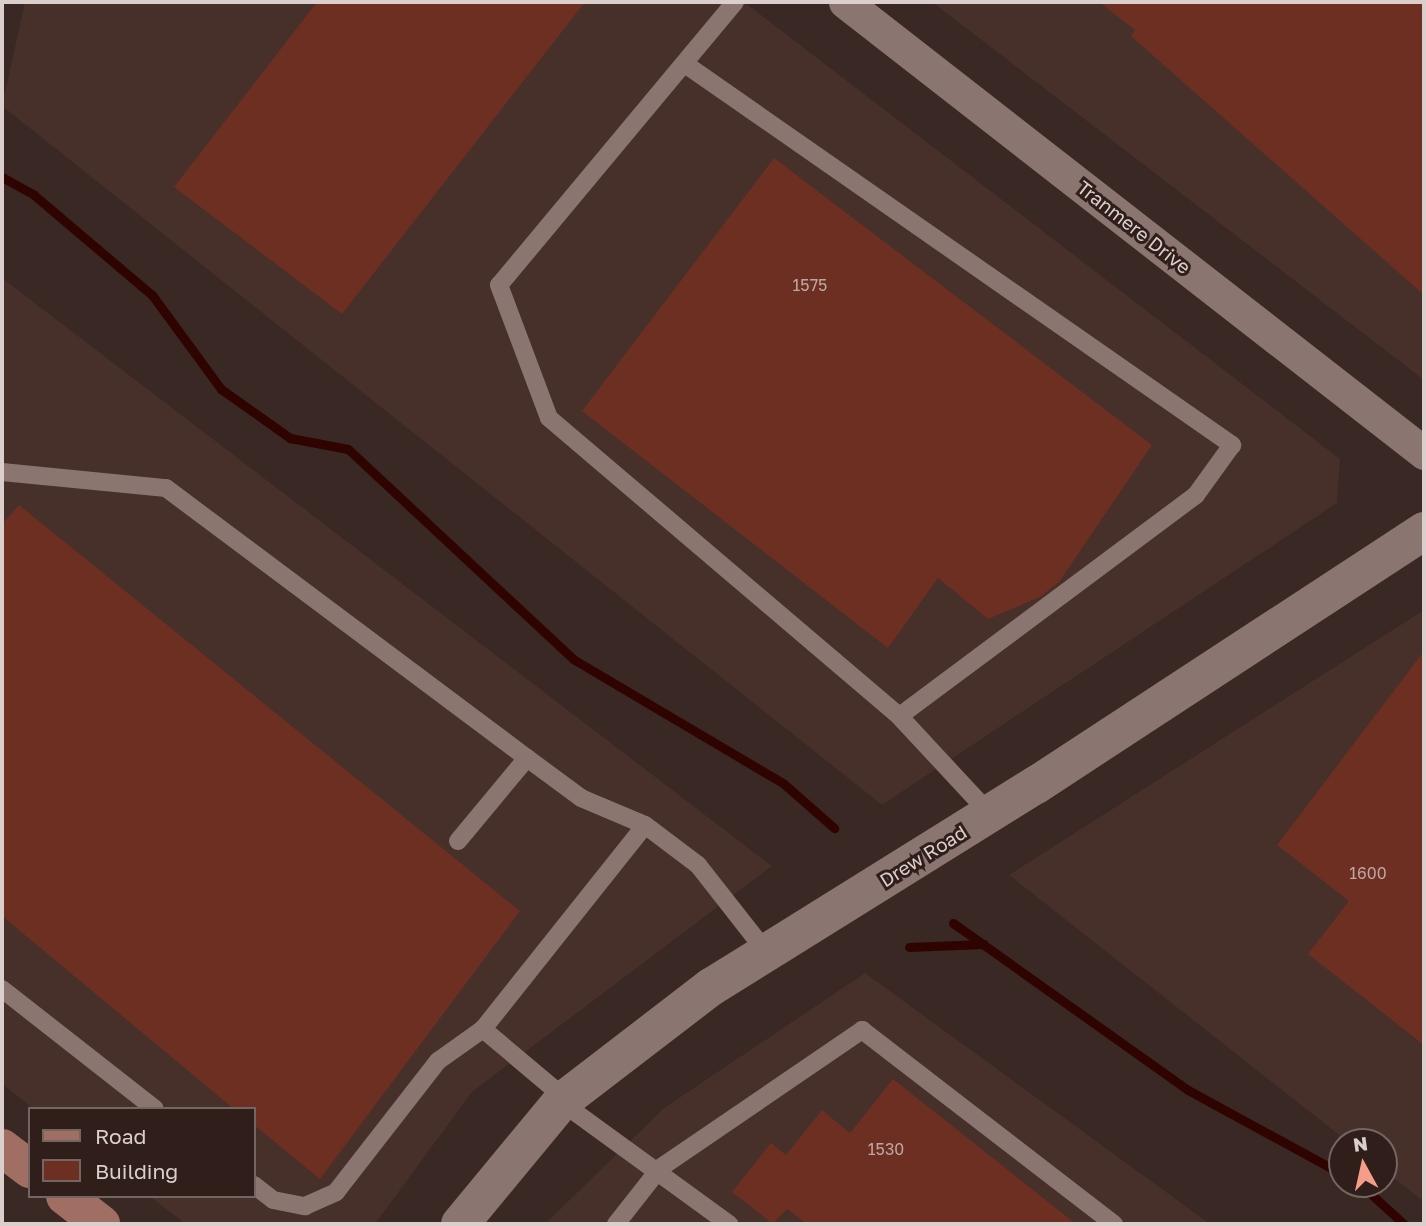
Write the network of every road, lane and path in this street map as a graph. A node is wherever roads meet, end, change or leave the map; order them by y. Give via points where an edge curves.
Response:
1 (735, 2) edge
2 (845, 2) edge
3 (685, 64) junction
4 (1424, 453) edge
5 (2, 472) edge
6 (1424, 531) edge
7 (899, 716) junction
8 (527, 758) junction
9 (990, 814) junction
10 (645, 825) junction
11 (458, 841) dead end
12 (766, 953) junction
13 (2, 989) edge
14 (483, 1029) junction
15 (564, 1100) junction
16 (152, 1107) edge
17 (2, 1147) edge
18 (28, 1167) edge
19 (660, 1168) junction
20 (256, 1187) edge
21 (68, 1198) edge
22 (101, 1224) edge
23 (460, 1224) edge
24 (616, 1224) edge
25 (729, 1224) edge
26 (1114, 1224) edge

1 - 3 lane
2 - 4 street, Tranmere Drive
3 - 7 lane via 499,285 549,418
3 - 7 lane via 1232,444 1196,495
5 - 8 lane via 166,488
6 - 9 street, Drew Road
7 - 9 lane
8 - 10 lane via 581,798
8 - 11 lane
9 - 12 street, Drew Road
10 - 12 lane via 698,865
10 - 14 lane
12 - 15 street, Drew Road via 711,987
13 - 16 lane
14 - 15 lane
14 - 20 lane via 438,1061 336,1192 305,1206 273,1200
15 - 19 lane
15 - 23 street, Drew Road
17 - 18 main road
19 - 24 lane
19 - 25 lane
19 - 26 lane via 862,1030
21 - 22 main road

